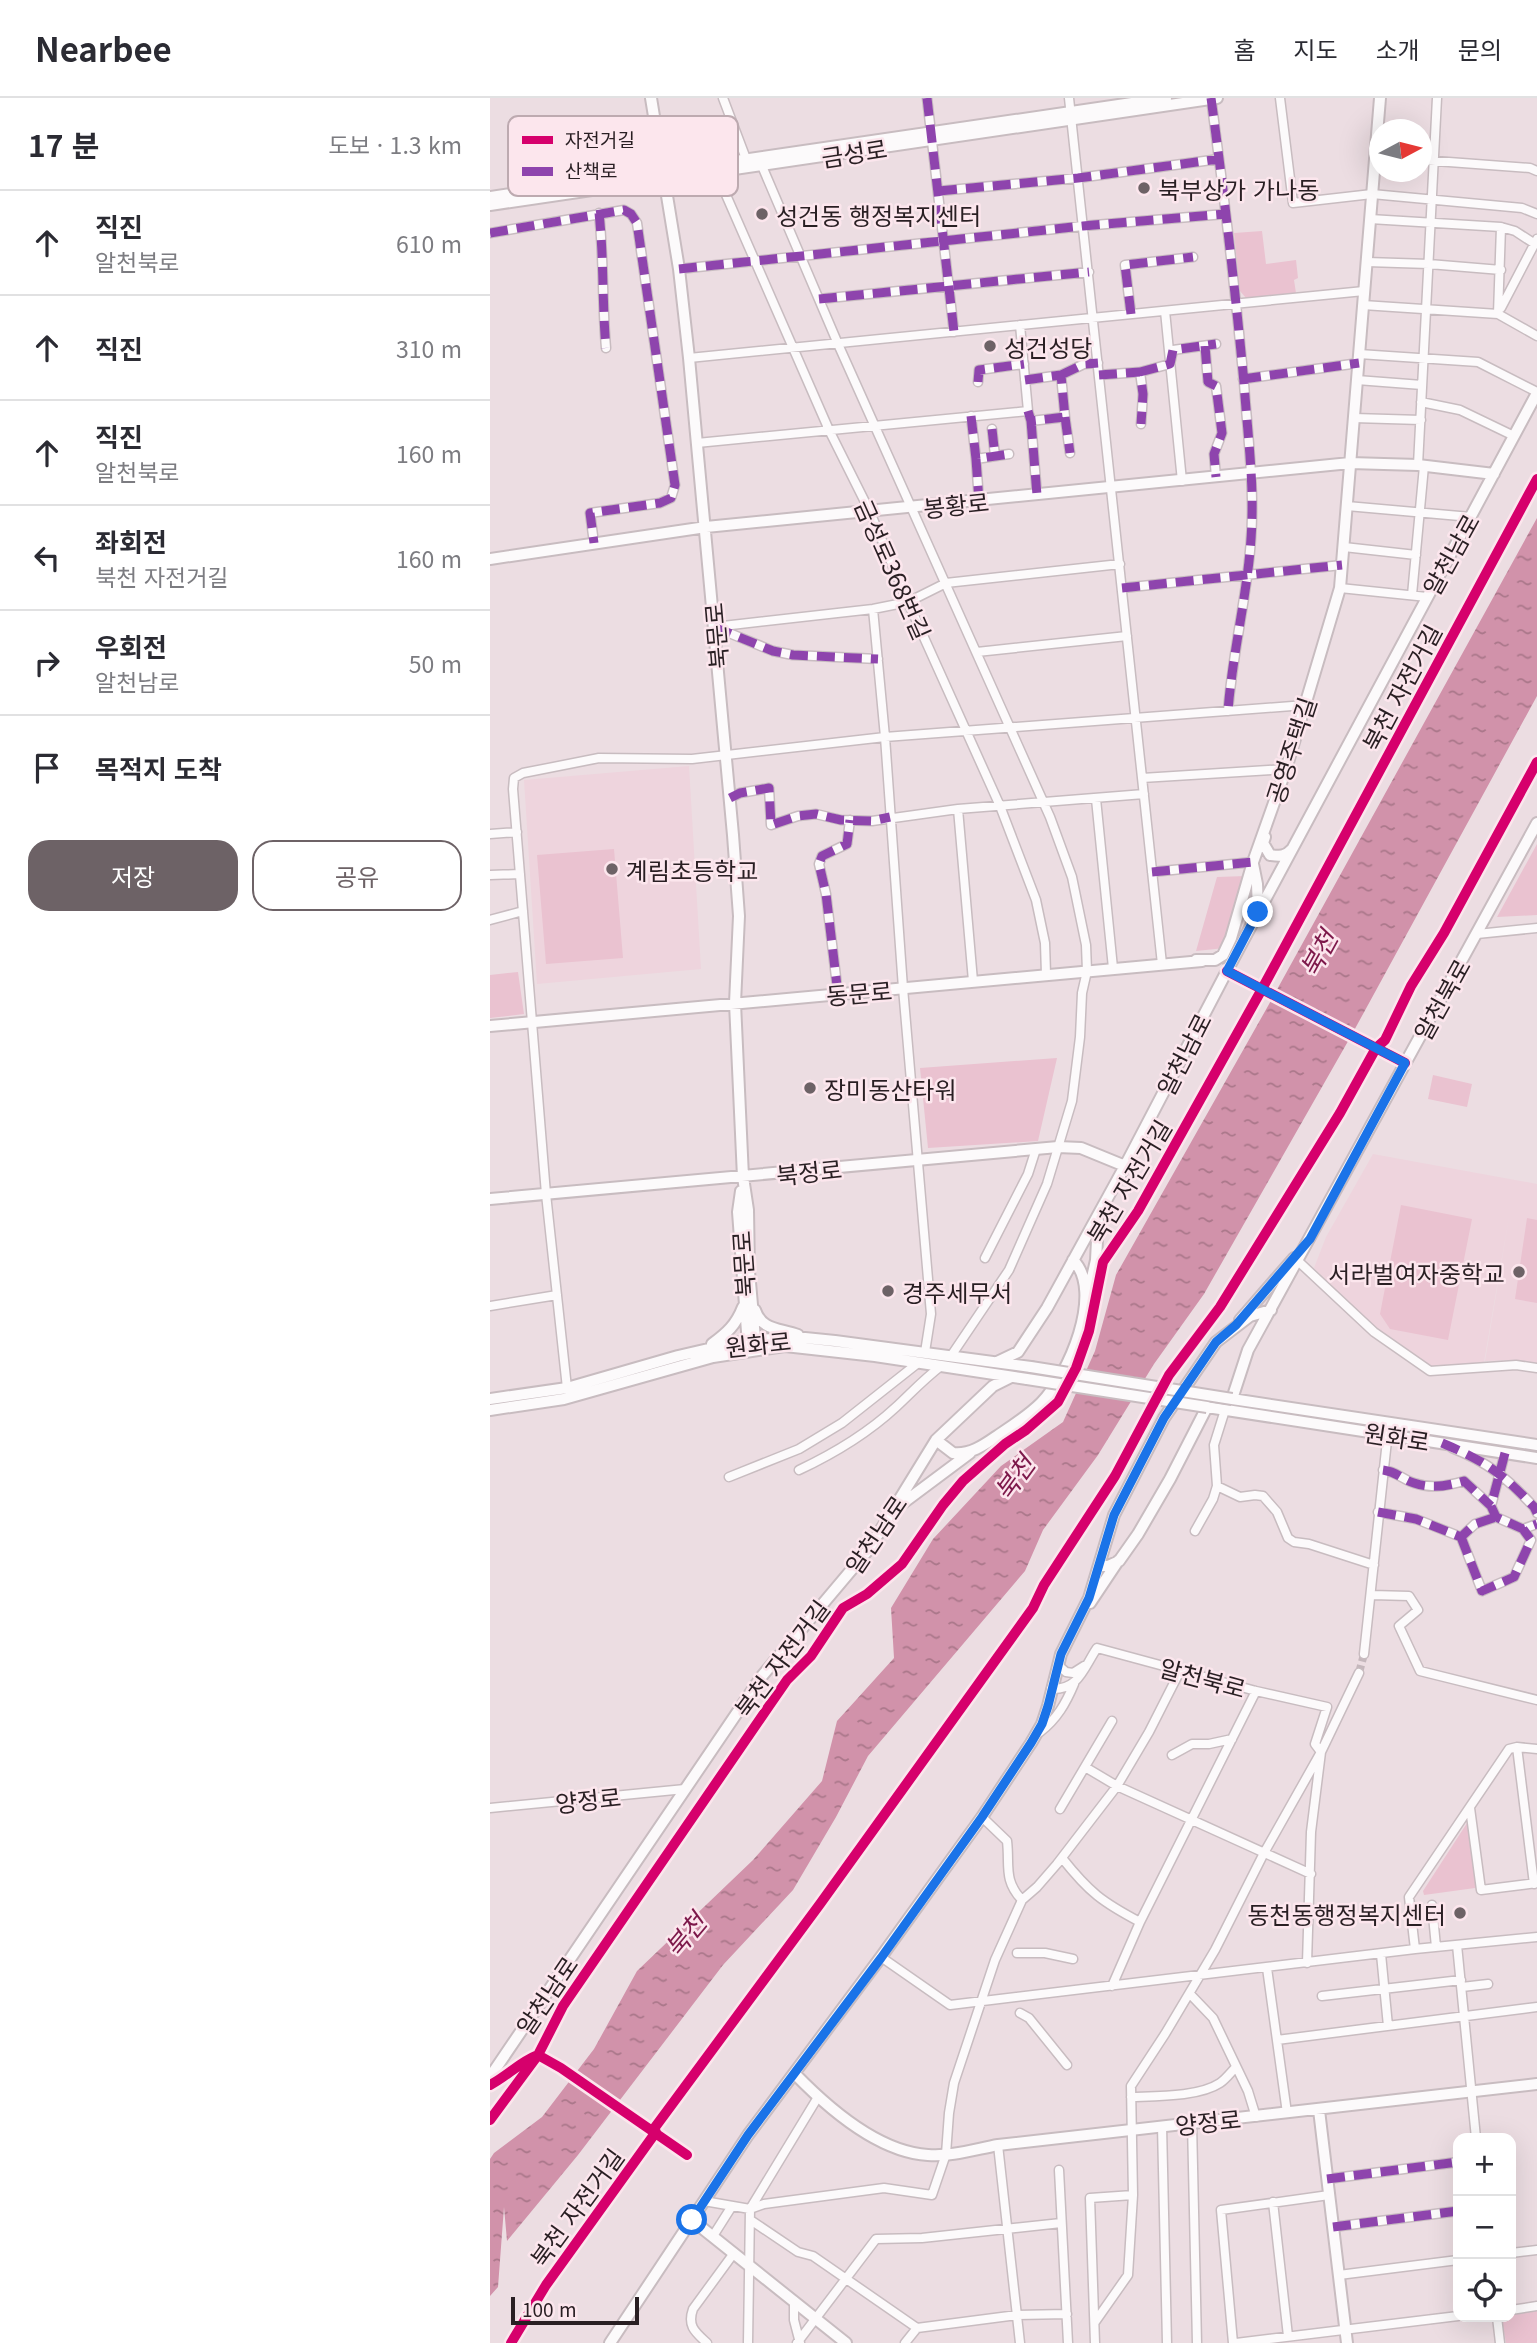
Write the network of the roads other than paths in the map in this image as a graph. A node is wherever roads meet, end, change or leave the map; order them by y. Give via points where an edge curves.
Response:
1 (651, 98) edge
2 (723, 98) edge
3 (927, 98) edge
4 (1069, 98) edge
5 (1166, 98) edge
6 (1211, 98) edge
7 (1217, 98) edge
8 (1280, 98) edge
9 (1380, 98) edge
10 (1437, 98) edge
11 (654, 116) edge
12 (731, 116) edge
13 (1072, 116) junction
14 (1379, 119) edge
15 (738, 131) edge
16 (933, 135) junction
17 (1219, 159) junction
18 (1434, 161) junction
19 (753, 164) junction
20 (738, 166) edge
21 (738, 167) edge
22 (1537, 172) edge
23 (1078, 178) junction
24 (1374, 182) edge
25 (939, 191) junction
26 (1372, 194) junction
27 (508, 195) edge
28 (542, 196) edge
29 (668, 196) edge
30 (727, 196) edge
31 (490, 197) edge
32 (1432, 199) junction
33 (490, 205) edge
34 (599, 213) junction
35 (1225, 214) junction
36 (1537, 214) edge
37 (1370, 219) junction
38 (1431, 222) junction
39 (1083, 226) junction
40 (1501, 227) junction
41 (490, 233) edge
42 (945, 242) junction
43 (1536, 242) edge
44 (799, 256) junction
45 (1193, 257) dead end
46 (755, 260) junction
47 (1367, 262) junction
48 (1429, 264) junction
49 (679, 269) junction
50 (1501, 270) junction
51 (1088, 272) junction
52 (950, 286) junction
53 (1364, 291) junction
54 (819, 299) junction
55 (1237, 304) junction
56 (1363, 305) junction
57 (1426, 310) junction
58 (1165, 311) junction
59 (1131, 314) junction
60 (1498, 314) junction
61 (1093, 318) junction
62 (1020, 326) junction
63 (954, 332) junction
64 (1537, 336) edge
65 (838, 344) junction
66 (1216, 344) dead end
67 (1205, 346) junction
68 (606, 348) dead end
69 (793, 348) junction
70 (689, 358) junction
71 (1359, 358) junction
72 (1424, 359) junction
73 (1098, 363) junction
74 (1024, 364) junction
75 (1170, 364) junction
76 (1140, 372) junction
77 (1061, 375) junction
78 (1100, 375) junction
79 (1243, 379) junction
80 (1025, 380) junction
81 (1357, 380) junction
82 (978, 382) dead end
83 (1423, 385) junction
84 (1537, 393) edge
85 (1422, 402) junction
86 (1028, 411) junction
87 (971, 416) junction
88 (1065, 416) junction
89 (1354, 418) junction
90 (1420, 420) junction
91 (1031, 421) junction
92 (1141, 424) dead end
93 (875, 426) junction
94 (992, 429) dead end
95 (830, 430) junction
96 (1514, 436) junction
97 (697, 443) junction
98 (1070, 453) dead end
99 (1009, 454) dead end
100 (995, 456) junction
101 (976, 458) junction
102 (1350, 463) junction
103 (1421, 465) junction
104 (1251, 474) junction
105 (1494, 474) junction
106 (1216, 477) junction
107 (1182, 481) junction
108 (1111, 488) junction
109 (1037, 495) junction
110 (979, 501) junction
111 (1347, 506) junction
112 (912, 508) junction
113 (870, 512) junction
114 (1420, 512) junction
115 (1471, 517) junction
116 (706, 527) junction
117 (594, 543) junction
118 (1343, 548) junction
119 (1416, 555) junction
120 (490, 559) edge
121 (1119, 564) junction
122 (1342, 565) junction
123 (1248, 573) junction
124 (946, 583) junction
125 (1122, 587) junction
126 (1340, 588) junction
127 (1412, 595) junction
128 (1427, 597) junction
129 (908, 602) junction
130 (873, 609) junction
131 (714, 627) junction
132 (1127, 636) junction
133 (977, 652) junction
134 (878, 659) junction
135 (1305, 705) junction
136 (1228, 711) junction
137 (1136, 718) junction
138 (1010, 728) junction
139 (967, 731) junction
140 (885, 737) junction
141 (726, 756) junction
142 (1286, 769) junction
143 (1142, 778) junction
144 (1144, 794) junction
145 (730, 798) junction
146 (1096, 799) junction
147 (1042, 802) junction
148 (1000, 806) junction
149 (958, 809) junction
150 (1269, 816) junction
151 (890, 817) junction
152 (850, 820) junction
153 (1537, 824) edge
154 (517, 832) junction
155 (490, 834) edge
156 (1295, 845) junction
157 (1253, 862) junction
158 (1152, 872) junction
159 (520, 874) junction
160 (490, 875) edge
161 (523, 911) junction
162 (1258, 912) junction
163 (490, 920) edge
164 (1537, 928) edge
165 (1476, 934) junction
166 (1196, 960) junction
167 (1162, 964) junction
168 (1113, 968) junction
169 (1087, 971) junction
170 (1227, 971) junction
171 (1046, 974) junction
172 (973, 981) junction
173 (903, 988) junction
174 (838, 994) junction
175 (736, 1003) junction
176 (532, 1022) junction
177 (490, 1026) edge
178 (1058, 1147) junction
179 (1036, 1149) junction
180 (918, 1160) junction
181 (1125, 1166) junction
182 (743, 1177) junction
183 (546, 1194) junction
184 (490, 1199) edge
185 (1100, 1212) junction
186 (1310, 1239) junction
187 (985, 1258) dead end
188 (1073, 1260) junction
189 (1298, 1261) junction
190 (557, 1295) junction
191 (1086, 1300) junction
192 (749, 1303) junction
193 (490, 1306) edge
194 (1271, 1310) junction
195 (1236, 1325) junction
196 (807, 1338) junction
197 (752, 1345) junction
198 (1250, 1346) junction
199 (708, 1349) junction
200 (925, 1352) junction
201 (1018, 1352) junction
202 (951, 1356) junction
203 (997, 1362) junction
204 (918, 1363) junction
205 (1019, 1365) junction
206 (941, 1366) junction
207 (1537, 1368) edge
208 (987, 1373) junction
209 (1011, 1377) junction
210 (993, 1386) junction
211 (567, 1388) junction
212 (490, 1399) edge
213 (1232, 1399) junction
214 (1207, 1407) junction
215 (1258, 1409) junction
216 (490, 1410) edge
217 (1225, 1410) junction
218 (1389, 1422) junction
219 (1387, 1435) junction
220 (936, 1440) junction
221 (1442, 1443) junction
222 (1537, 1445) edge
223 (972, 1451) junction
224 (1505, 1453) junction
225 (1537, 1458) edge
226 (799, 1470) dead end
227 (1383, 1471) junction
228 (1500, 1472) junction
229 (729, 1477) dead end
230 (1217, 1486) junction
231 (1491, 1506) junction
232 (894, 1510) junction
233 (1378, 1512) junction
234 (1537, 1513) edge
235 (1496, 1517) junction
236 (1537, 1524) edge
237 (1523, 1528) junction
238 (1195, 1531) dead end
239 (1461, 1537) junction
240 (1105, 1539) junction
241 (1126, 1550) junction
242 (1119, 1561) junction
243 (1374, 1565) junction
244 (1099, 1566) junction
245 (1372, 1595) junction
246 (1080, 1616) junction
247 (1364, 1654) tunnel mouth
248 (1058, 1665) junction
249 (1086, 1665) junction
250 (1180, 1671) junction
251 (1359, 1673) tunnel mouth
252 (1076, 1681) junction
253 (1051, 1689) junction
254 (1256, 1691) junction
255 (1537, 1700) edge
256 (1112, 1721) dead end
257 (1035, 1736) junction
258 (1232, 1739) junction
259 (1517, 1747) junction
260 (1537, 1749) edge
261 (1321, 1752) junction
262 (1172, 1755) dead end
263 (1085, 1767) junction
264 (1117, 1786) junction
265 (685, 1789) junction
266 (490, 1808) edge
267 (1470, 1808) junction
268 (1060, 1809) dead end
269 (982, 1817) junction
270 (1192, 1821) junction
271 (1264, 1853) junction
272 (1062, 1858) junction
273 (1311, 1874) junction
274 (1535, 1884) edge
275 (1022, 1900) junction
276 (1432, 1905) dead end
277 (1140, 1922) junction
278 (1537, 1937) edge
279 (1457, 1945) junction
280 (1436, 1947) junction
281 (1415, 1949) junction
282 (1017, 1953) dead end
283 (1381, 1954) junction
284 (881, 1958) junction
285 (1073, 1959) dead end
286 (1307, 1963) junction
287 (1268, 1968) junction
288 (1201, 1975) junction
289 (1461, 1984) junction
290 (1488, 1984) dead end
291 (1112, 1986) junction
292 (1384, 1989) junction
293 (1190, 1994) junction
294 (1322, 1996) dead end
295 (983, 2000) junction
296 (1537, 2007) edge
297 (1020, 2012) dead end
298 (1465, 2017) junction
299 (1388, 2026) junction
300 (1277, 2040) junction
301 (1067, 2065) dead end
302 (1236, 2067) junction
303 (795, 2074) junction
304 (490, 2077) edge
305 (1537, 2084) edge
306 (1471, 2092) junction
307 (818, 2097) junction
308 (1131, 2097) junction
309 (1319, 2110) junction
310 (1287, 2113) junction
311 (1255, 2116) junction
312 (1192, 2123) junction
313 (1162, 2126) junction
314 (1131, 2129) junction
315 (1475, 2133) edge
316 (998, 2145) junction
317 (946, 2154) junction
318 (1453, 2163) edge
319 (1059, 2170) dead end
320 (1327, 2179) junction
321 (1133, 2195) junction
322 (1329, 2195) junction
323 (705, 2201) junction
324 (1272, 2202) junction
325 (732, 2206) junction
326 (751, 2209) junction
327 (1453, 2212) edge
328 (692, 2220) junction
329 (752, 2221) junction
330 (1061, 2222) junction
331 (1333, 2227) junction
332 (1007, 2230) junction
333 (712, 2236) junction
334 (1537, 2250) edge
335 (1516, 2252) edge
336 (734, 2253) junction
337 (1453, 2261) edge
338 (749, 2265) junction
339 (1339, 2275) junction
340 (847, 2278) junction
341 (794, 2301) junction
342 (1537, 2306) edge
343 (1516, 2309) edge
344 (1067, 2314) junction
345 (1017, 2315) junction
346 (1453, 2317) edge
347 (816, 2319) junction
348 (1095, 2322) junction
349 (1498, 2322) edge
350 (917, 2328) junction
351 (1346, 2329) junction
352 (1289, 2336) junction
353 (798, 2342) edge
354 (610, 2343) edge
355 (707, 2343) edge
356 (748, 2343) edge
357 (846, 2343) edge
358 (905, 2343) edge
359 (1020, 2343) edge
360 (1068, 2343) edge
361 (1095, 2343) edge
362 (1167, 2343) edge
363 (1197, 2343) edge
364 (1235, 2343) edge
365 (1347, 2343) edge
366 (1500, 2343) edge

1 - 11 street, 북문로
2 - 12 street
3 - 16 street
4 - 13 street
5 - 13 street, 금성로
6 - 7 street, 금성로
6 - 13 street, 금성로
6 - 17 street
8 - 26 street via 1293,203
9 - 14 street, 공영주택길
10 - 18 street
13 - 16 street, 금성로
13 - 23 street
15 - 19 street
16 - 19 street, 금성로
16 - 19 street, 금성로
16 - 25 street
17 - 23 street
17 - 35 street
18 - 22 street
18 - 32 street
19 - 20 street, 금성로
19 - 21 street, 금성로
19 - 44 street
23 - 25 street
23 - 39 street
24 - 26 street, 공영주택길
25 - 42 street
26 - 32 street
26 - 37 street, 공영주택길
27 - 31 street, 금성로
28 - 33 street, 금성로
29 - 49 street, 북문로
30 - 46 street, 금성로368번길
32 - 36 street via 1522,208
32 - 38 street
34 - 41 street
34 - 68 street
34 - 117 street via 624,211 636,223 675,485 671,498 660,503 590,513
35 - 39 street
35 - 55 street
37 - 38 street
37 - 47 street, 공영주택길
38 - 40 street
38 - 48 street
39 - 42 street
39 - 51 street
40 - 43 street
40 - 50 street
42 - 44 street
42 - 52 street
43 - 60 street
44 - 46 street
44 - 54 street
45 - 59 street via 1125,265
46 - 49 street
46 - 69 street, 금성로368번길
47 - 48 street
47 - 53 street, 공영주택길
48 - 50 street
48 - 57 street
49 - 70 street, 북문로
50 - 60 street
51 - 52 street
51 - 61 street
52 - 54 street
52 - 63 street
53 - 55 street
53 - 56 street, 공영주택길
54 - 65 street
55 - 58 street
55 - 79 street
56 - 57 street
56 - 71 street, 공영주택길
57 - 60 street
57 - 72 street
58 - 59 street
58 - 75 street
59 - 61 street
60 - 64 street
61 - 62 street
61 - 73 street
62 - 63 street
62 - 74 street
63 - 65 street
65 - 69 street
65 - 93 street
66 - 67 street
67 - 75 street via 1173,350
67 - 106 street via 1208,382 1216,386 1222,433 1214,454
69 - 70 street
69 - 95 street, 금성로368번길
70 - 97 street, 북문로
71 - 72 street
71 - 79 street
71 - 81 street, 공영주택길
72 - 83 street
72 - 84 street via 1478,362
73 - 77 street
73 - 78 street
74 - 80 street
74 - 82 street via 979,370
75 - 76 street
75 - 107 street
76 - 78 street
76 - 92 street
77 - 80 street
77 - 88 street
78 - 108 street
79 - 104 street
80 - 86 street
81 - 83 street
81 - 89 street, 공영주택길
83 - 85 street
84 - 96 street, 알천남로
85 - 90 street
85 - 96 street via 1460,410
86 - 87 street
86 - 91 street
87 - 93 street
87 - 101 street
88 - 91 street
88 - 98 street
89 - 90 street
89 - 102 street, 공영주택길
90 - 103 street
91 - 109 street
93 - 95 street
93 - 112 street
94 - 100 street
95 - 97 street
95 - 113 street, 금성로368번길
96 - 105 street, 알천남로
97 - 116 street, 북문로
99 - 100 street
100 - 101 street
101 - 110 street
102 - 103 street, 봉황로
102 - 104 street, 봉황로
102 - 111 street, 공영주택길
103 - 105 street, 봉황로
103 - 114 street
104 - 106 street, 봉황로
104 - 123 street
105 - 115 street, 알천남로
106 - 107 street, 봉황로
107 - 108 street, 봉황로
108 - 109 street, 봉황로
108 - 121 street
109 - 110 street, 봉황로
110 - 112 street, 봉황로
111 - 114 street
111 - 118 street, 공영주택길
112 - 113 street, 봉황로
112 - 124 street
113 - 116 street, 봉황로
113 - 129 street, 금성로368번길
114 - 115 street
114 - 119 street
115 - 128 street, 알천남로
116 - 117 street, 봉황로
116 - 131 street, 북문로
117 - 120 street, 봉황로
118 - 119 street
118 - 122 street, 공영주택길
119 - 127 street
121 - 124 street
121 - 125 street
122 - 123 street
122 - 126 street, 공영주택길
123 - 125 street
123 - 136 street
124 - 129 street
124 - 133 street
125 - 132 street
126 - 127 street
126 - 135 street, 공영주택길
127 - 128 street
128 - 156 street, 알천남로
129 - 130 street
129 - 139 street, 금성로368번길
130 - 131 street
130 - 134 street
131 - 134 street via 783,653
131 - 141 street, 북문로
132 - 133 street
132 - 137 street
133 - 138 street
134 - 140 street
135 - 136 street
135 - 142 street, 공영주택길
136 - 137 street
137 - 138 street
137 - 143 street
138 - 139 street
138 - 147 street
139 - 140 street
139 - 148 street, 금성로368번길
140 - 141 street
140 - 151 street
141 - 145 street, 북문로
141 - 154 street via 599,758 523,773 514,778
142 - 143 street
142 - 150 street, 공영주택길
143 - 144 street
144 - 146 street
144 - 158 street
145 - 152 street via 769,788 771,825 816,814
145 - 175 street, 북문로 via 738,916
146 - 147 street
146 - 168 street
147 - 148 street
147 - 169 street via 1072,877
148 - 149 street
148 - 171 street, 금성로368번길 via 1036,900
149 - 151 street
149 - 172 street
150 - 156 street via 1266,851 1281,856
150 - 157 street, 공영주택길
151 - 152 street
151 - 173 street
152 - 174 street via 847,844 822,856 819,864
153 - 165 street, 알천북로
154 - 155 street
154 - 159 street
156 - 162 street, 알천남로
157 - 158 street
157 - 162 street, 공영주택길
157 - 166 street via 1223,955
158 - 167 street
159 - 160 street
159 - 161 street
161 - 163 street
161 - 176 street
162 - 170 street, 알천남로
164 - 165 street
165 - 186 street, 알천북로
166 - 167 street, 동문로
166 - 170 street, 동문로
167 - 168 street, 동문로
168 - 169 street, 동문로
169 - 171 street, 동문로
169 - 178 street via 1072,1101
170 - 181 street, 알천남로
171 - 172 street, 동문로
172 - 173 street, 동문로
173 - 174 street, 동문로
173 - 180 street
174 - 175 street, 동문로
175 - 176 street, 동문로
175 - 182 street, 북문로
176 - 177 street, 동문로
176 - 183 street
178 - 179 street, 북정로
178 - 181 street, 북정로 via 1081,1148
178 - 202 street via 1009,1270
179 - 180 street, 북정로
179 - 187 street
180 - 182 street, 북정로
180 - 200 street via 930,1314
181 - 185 street, 알천남로
182 - 183 street, 북정로
182 - 192 street, 북문로
183 - 184 street, 북정로
183 - 190 street
185 - 188 street, 알천남로
185 - 191 street
186 - 189 street, 알천북로
186 - 195 street
188 - 191 street via 1082,1270
188 - 201 street, 알천남로
189 - 194 street, 알천북로
189 - 207 street via 1374,1332 1430,1371 1506,1365
190 - 193 street
190 - 211 street
191 - 223 street via 1074,1346 1054,1388 1024,1418
192 - 196 street via 764,1325
192 - 197 street, 북문로
192 - 199 street via 737,1322
194 - 195 street
194 - 198 street, 알천북로
195 - 198 street via 1250,1333
195 - 240 street via 1216,1342 1164,1418
196 - 197 street, 원화로
196 - 200 street, 원화로
197 - 199 street, 원화로
197 - 204 street, 원화로
197 - 216 street, 원화로 via 564,1399
198 - 213 street, 알천북로
199 - 211 street, 원화로
200 - 202 street, 원화로
201 - 203 street
201 - 205 street
202 - 203 street, 원화로
203 - 205 street, 원화로
204 - 206 street, 원화로
204 - 229 street via 842,1423
205 - 213 street, 원화로, bridge
206 - 208 street, 원화로
206 - 226 street via 895,1409 846,1445
208 - 209 street, 원화로
208 - 210 street
209 - 210 street, 알천남로
209 - 214 street, 원화로, bridge
210 - 220 street, 알천남로
211 - 212 street, 원화로
213 - 215 street, 원화로
214 - 217 street, 원화로
214 - 241 street
215 - 217 street, 원화로
215 - 218 street, 원화로
215 - 219 street, 원화로
217 - 230 street via 1214,1445
218 - 219 street
218 - 222 street, 원화로
219 - 221 street, 원화로
219 - 227 street
220 - 223 street via 953,1453
220 - 232 street, 알천남로
221 - 224 street, 원화로
221 - 228 street
223 - 232 street
224 - 225 street, 원화로
224 - 228 street
227 - 231 street via 1441,1488 1464,1480
227 - 233 street
228 - 231 street
228 - 234 street
230 - 238 street
230 - 243 street via 1240,1497 1263,1496 1294,1542
231 - 235 street
232 - 265 street, 알천남로 via 852,1572 762,1676
233 - 239 street via 1416,1519
233 - 243 street
235 - 237 street
235 - 239 street via 1475,1524
236 - 237 street
237 - 239 street via 1531,1540 1514,1577 1482,1591
240 - 241 street via 1112,1547
240 - 244 street
241 - 242 street
242 - 244 street
242 - 246 street
243 - 245 street
244 - 246 street
245 - 247 street
245 - 255 street via 1409,1596 1419,1610 1399,1626 1420,1671
246 - 248 street
248 - 249 street via 1073,1673
248 - 253 street
249 - 250 street, 알천북로 via 1097,1648
249 - 252 street
250 - 254 street, 알천북로
250 - 264 street
251 - 261 street
252 - 253 street via 1064,1689
252 - 257 street via 1052,1722
253 - 257 street
254 - 258 street
254 - 261 street, 알천북로 via 1327,1707 1315,1745
256 - 263 street
257 - 269 street
258 - 262 street via 1192,1745
258 - 270 street
259 - 260 street
259 - 267 street via 1509,1749
259 - 274 street
261 - 271 street
261 - 273 street
263 - 264 street
263 - 268 street
264 - 270 street
264 - 272 street
265 - 266 street, 양정로
265 - 304 street, 알천남로
267 - 274 street via 1481,1890
267 - 281 street via 1409,1897
269 - 275 street via 1007,1840 1009,1879
269 - 284 street
270 - 271 street
270 - 277 street
271 - 273 street
271 - 288 street
272 - 275 street
272 - 277 street via 1095,1895
273 - 286 street
275 - 295 street
276 - 280 street
277 - 291 street
278 - 279 street
279 - 280 street
279 - 289 street
280 - 281 street
281 - 283 street
282 - 285 street
283 - 286 street
283 - 292 street
284 - 295 street via 950,2005
284 - 303 street
286 - 287 street
287 - 288 street
287 - 300 street
288 - 291 street
288 - 293 street
289 - 290 street
289 - 292 street
289 - 298 street
291 - 295 street
292 - 294 street
292 - 299 street
293 - 302 street via 1213,2018
293 - 308 street via 1131,2086
295 - 317 street via 954,2082
296 - 298 street
297 - 301 street
298 - 299 street
298 - 306 street
299 - 300 street
300 - 310 street
302 - 308 street via 1217,2085 1181,2094
302 - 311 street
303 - 307 street, 양정로
303 - 323 street
305 - 306 street, 양정로
306 - 309 street, 양정로
306 - 315 street
307 - 317 street, 양정로 via 891,2146 927,2155
307 - 326 street
308 - 314 street
309 - 310 street, 양정로
309 - 320 street
310 - 311 street, 양정로
311 - 312 street, 양정로
312 - 313 street, 양정로
312 - 363 street
313 - 314 street, 양정로
313 - 362 street
314 - 316 street, 양정로
314 - 321 street
316 - 317 street, 양정로
316 - 332 street
317 - 326 street via 932,2195 884,2188
318 - 320 street
319 - 330 street
320 - 322 street
321 - 348 street via 1128,2275
321 - 348 street via 1090,2199
322 - 324 street
322 - 331 street
323 - 325 street
323 - 328 street
324 - 352 street
324 - 364 street via 1222,2210
325 - 326 street
325 - 333 street
326 - 329 street
327 - 331 street
328 - 333 street
328 - 354 street
329 - 338 street
329 - 340 street
330 - 332 street
330 - 344 street
331 - 339 street
332 - 340 street via 876,2239
332 - 345 street
333 - 336 street
334 - 335 street
336 - 338 street
336 - 355 street via 690,2318 694,2331
337 - 339 street
338 - 341 street
338 - 356 street
339 - 351 street
340 - 347 street
340 - 350 street
341 - 347 street
341 - 353 street
342 - 343 street
344 - 345 street
344 - 360 street
345 - 350 street
345 - 359 street
346 - 351 street
347 - 353 street
347 - 357 street
348 - 361 street
349 - 366 street
350 - 358 street
351 - 352 street
351 - 365 street
352 - 364 street

